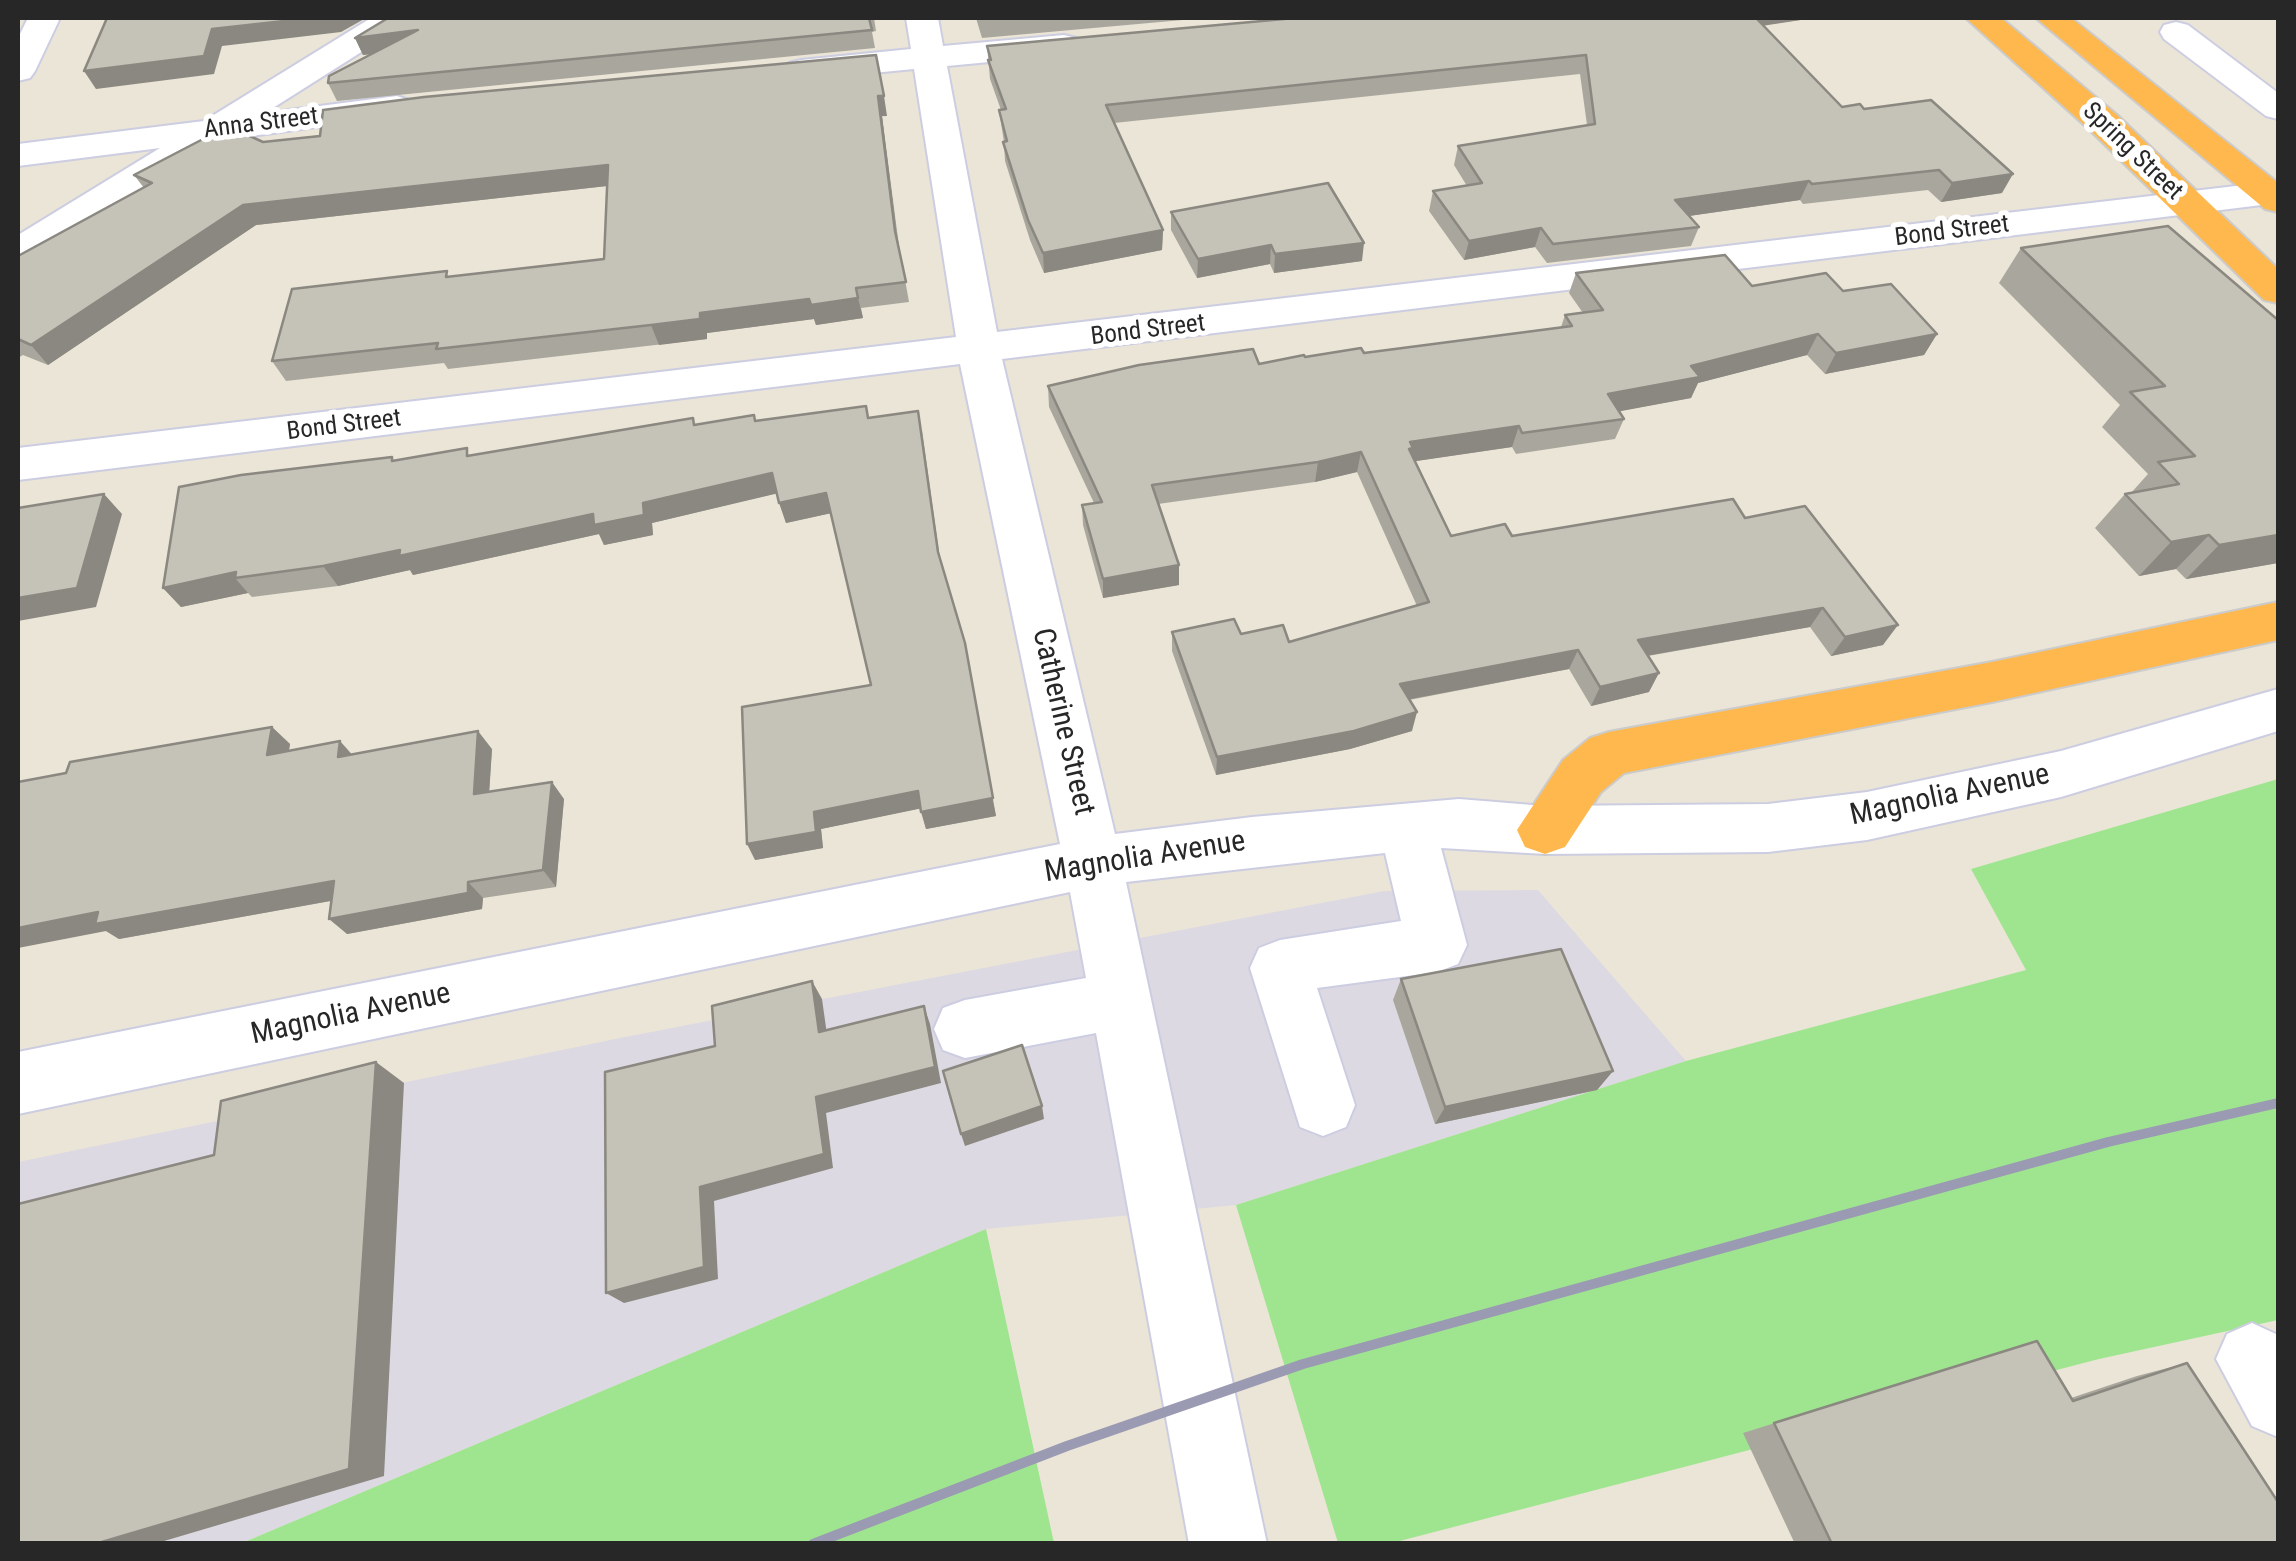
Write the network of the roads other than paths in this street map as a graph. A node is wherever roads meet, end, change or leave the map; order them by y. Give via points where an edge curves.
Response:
1 (44, 18) edge
2 (392, 18) edge
3 (922, 18) edge
4 (1982, 18) edge
5 (2052, 18) edge
6 (2176, 32) dead end
7 (1087, 43) edge
8 (931, 59) junction
9 (2264, 60) dead end
10 (2218, 64) junction
11 (18, 71) edge
12 (772, 72) edge
13 (432, 103) edge
14 (2278, 109) edge
15 (212, 130) junction
16 (18, 154) edge
17 (2275, 196) edge
18 (2186, 203) junction
19 (18, 252) edge
20 (2278, 292) edge
21 (979, 352) junction
22 (18, 464) edge
23 (2278, 620) edge
24 (2278, 710) edge
25 (1407, 826) junction
26 (1546, 830) junction
27 (1094, 862) junction
28 (1121, 1000) junction
29 (965, 1029) dead end
30 (18, 1083) edge
31 (1323, 1105) dead end
32 (1228, 1544) edge

1 - 11 street
2 - 15 street
3 - 8 street, Catherine Street
4 - 18 highway, Spring Street
5 - 17 highway, Spring Street
6 - 10 street
7 - 8 street
8 - 12 street
8 - 21 street, Catherine Street
9 - 10 street
10 - 14 street
13 - 15 street, Anna Street
15 - 16 street, Anna Street
15 - 19 street
17 - 18 street, Bond Street
18 - 20 highway, Spring Street
18 - 21 street, Bond Street
21 - 22 street, Bond Street
21 - 27 street, Catherine Street
23 - 26 highway via 1609,754 1582,776
24 - 26 street, Magnolia Avenue via 2061,774 1867,816 1768,828
25 - 26 street, Magnolia Avenue
25 - 27 street, Magnolia Avenue
25 - 31 street via 1437,945 1280,968
27 - 28 street, Catherine Street
27 - 30 street, Magnolia Avenue
28 - 29 street
28 - 32 street, Catherine Street

